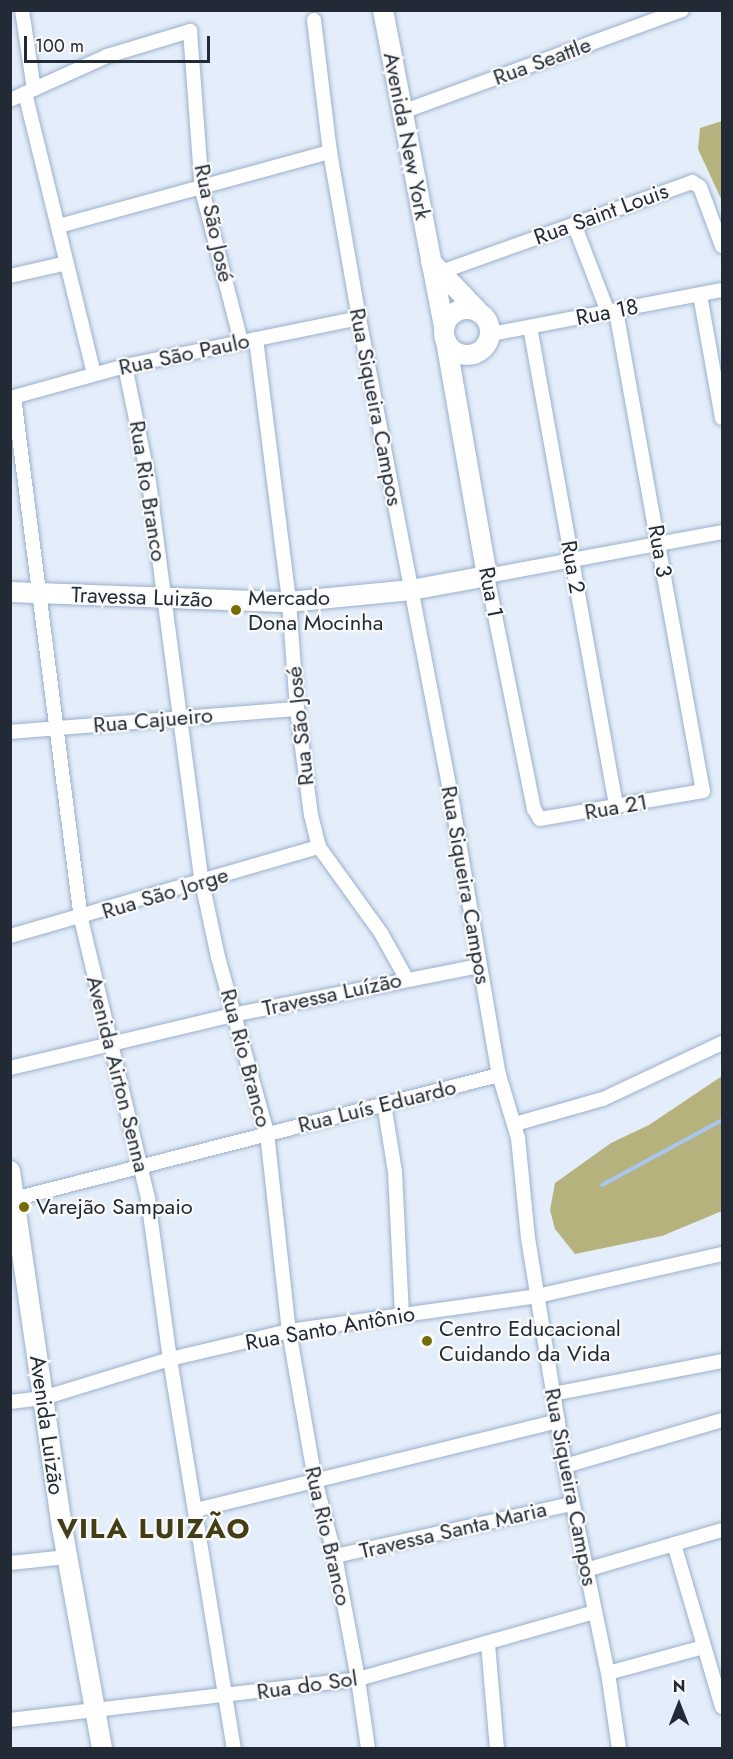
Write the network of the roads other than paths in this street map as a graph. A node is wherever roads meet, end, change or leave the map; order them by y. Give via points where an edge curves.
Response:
1 (21, 10) edge
2 (383, 10) edge
3 (682, 10) edge
4 (314, 20) dead end
5 (30, 91) junction
6 (10, 100) edge
7 (402, 112) junction
8 (330, 152) junction
9 (202, 190) junction
10 (574, 224) junction
11 (59, 226) junction
12 (723, 246) edge
13 (67, 263) junction
14 (436, 267) junction
15 (10, 276) edge
16 (723, 290) edge
17 (700, 295) junction
18 (477, 310) junction
19 (612, 311) junction
20 (359, 318) junction
21 (530, 327) junction
22 (491, 334) junction
23 (445, 335) junction
24 (256, 339) junction
25 (241, 342) junction
26 (467, 355) junction
27 (125, 366) junction
28 (94, 374) junction
29 (451, 374) junction
30 (12, 398) edge
31 (723, 418) edge
32 (723, 532) edge
33 (658, 544) junction
34 (572, 560) junction
35 (487, 576) junction
36 (411, 590) junction
37 (10, 592) edge
38 (39, 593) junction
39 (164, 599) junction
40 (289, 602) junction
41 (297, 709) junction
42 (180, 718) junction
43 (60, 729) junction
44 (10, 732) edge
45 (703, 791) joint
46 (616, 807) junction
47 (534, 808) joint
48 (318, 847) junction
49 (202, 882) junction
50 (81, 919) junction
51 (10, 936) edge
52 (479, 966) junction
53 (406, 978) junction
54 (237, 1014) junction
55 (723, 1043) edge
56 (110, 1047) junction
57 (10, 1068) edge
58 (499, 1075) junction
59 (384, 1104) junction
60 (515, 1124) junction
61 (267, 1133) junction
62 (141, 1167) junction
63 (10, 1171) edge
64 (13, 1199) edge
65 (723, 1254) edge
66 (537, 1296) junction
67 (402, 1315) junction
68 (289, 1332) junction
69 (170, 1359) junction
70 (723, 1361) edge
71 (553, 1394) junction
72 (42, 1398) junction
73 (10, 1402) edge
74 (723, 1420) edge
75 (558, 1421) junction
76 (565, 1466) junction
77 (315, 1480) junction
78 (571, 1504) junction
79 (196, 1510) junction
80 (723, 1530) edge
81 (674, 1544) junction
82 (335, 1556) junction
83 (67, 1557) junction
84 (10, 1563) edge
85 (586, 1570) junction
86 (595, 1612) junction
87 (488, 1644) junction
88 (704, 1647) junction
89 (608, 1672) junction
90 (358, 1679) junction
91 (225, 1696) junction
92 (723, 1707) edge
93 (96, 1711) junction
94 (10, 1720) edge
95 (102, 1749) edge
96 (234, 1749) edge
97 (368, 1749) edge
98 (497, 1749) edge
99 (619, 1749) edge

1 - 5 street
2 - 7 street, Avenida New York
3 - 7 street, Rua Seattle
4 - 8 street, Rua Siqueira Campos
5 - 6 street
5 - 9 street, Rua São José via 107,56 190,31
5 - 11 street
7 - 14 street, Avenida New York
8 - 9 street
8 - 20 street, Rua Siqueira Campos
9 - 11 street
9 - 25 street, Rua São José
10 - 12 street, Rua Saint Louis via 697,182
10 - 14 street, Rua Saint Louis
10 - 19 street, Rua 3
11 - 13 street
13 - 15 street
13 - 28 street
14 - 18 street
14 - 23 street, Avenida New York
16 - 17 street, Rua 18
17 - 19 street, Rua 18
17 - 31 street
18 - 22 street via 488,320
18 - 23 street via 456,311
19 - 21 street, Rua 18
19 - 33 street, Rua 3
20 - 24 street, Rua São Paulo
20 - 36 street, Rua Siqueira Campos
21 - 22 street, Rua 18
21 - 34 street, Rua 2
22 - 26 street via 486,347
23 - 26 street via 454,351
23 - 29 street, Rua 1
24 - 25 street, Rua São Paulo
24 - 40 street, Rua São José
25 - 27 street, Rua São Paulo
26 - 29 street via 455,360
27 - 28 street, Rua São Paulo
27 - 39 street, Rua Rio Branco via 149,482
28 - 30 street, Rua São Paulo
29 - 35 street, Rua 1
30 - 38 street, Avenida Airton Senna
32 - 33 street
33 - 34 street
33 - 45 street, Rua 3
34 - 35 street
34 - 46 street, Rua 2
35 - 36 street, Travessa Luizão
35 - 47 street, Rua 1
36 - 40 street, Travessa Luizão
36 - 52 street, Rua Siqueira Campos
37 - 38 street, Travessa Luizão
38 - 39 street, Travessa Luizão
38 - 43 street, Avenida Airton Senna
39 - 40 street, Travessa Luizão
39 - 42 street, Rua Rio Branco
40 - 41 street, Rua São José
41 - 42 street, Rua Cajueiro
41 - 48 street, Rua São José via 306,790
42 - 43 street, Rua Cajueiro
42 - 49 street, Rua Rio Branco
43 - 44 street, Rua Cajueiro
43 - 50 street, Avenida Airton Senna
45 - 46 street, Rua 21
46 - 47 street, Rua 21 via 548,820 540,819
48 - 49 street, Rua São Jorge
48 - 53 street, Rua São José via 381,933
49 - 50 street, Rua São Jorge
49 - 54 street, Rua Rio Branco via 218,957
50 - 51 street, Rua São Jorge
50 - 56 street, Avenida Airton Senna
52 - 53 street, Travessa Luízão
52 - 58 street, Rua Siqueira Campos
53 - 54 street, Travessa Luízão
54 - 56 street, Travessa Luízão
54 - 61 street, Rua Rio Branco
55 - 60 street via 603,1099
56 - 57 street, Travessa Luízão
56 - 62 street, Avenida Airton Senna
58 - 59 street, Rua Luís Eduardo
58 - 60 street, Rua Siqueira Campos
59 - 61 street, Rua Luís Eduardo
59 - 67 street via 395,1172
60 - 66 street, Rua Siqueira Campos
61 - 62 street, Rua Luís Eduardo
61 - 68 street, Rua Rio Branco
62 - 64 street, Rua Luís Eduardo
62 - 69 street, Avenida Airton Senna
63 - 64 street, Avenida Luizão
64 - 72 street, Avenida Luizão
65 - 66 street, Rua Santo Antônio
66 - 67 street, Rua Santo Antônio
66 - 71 street, Rua Siqueira Campos
67 - 68 street, Rua Santo Antônio
68 - 69 street, Rua Santo Antônio
68 - 77 street, Rua Rio Branco
69 - 72 street, Rua Santo Antônio
69 - 79 street, Avenida Airton Senna
70 - 71 street
71 - 75 street, Rua Siqueira Campos
72 - 73 street, Rua Santo Antônio
72 - 83 street, Avenida Luizão
74 - 76 street
75 - 76 street, Rua Siqueira Campos
75 - 77 street
76 - 78 street, Rua Siqueira Campos
77 - 79 street
77 - 82 street, Rua Rio Branco
78 - 82 street, Travessa Santa Maria
78 - 85 street, Rua Siqueira Campos
79 - 91 street, Avenida Airton Senna
80 - 81 street
81 - 85 street
81 - 88 street
82 - 90 street, Rua Rio Branco
83 - 84 street
83 - 93 street, Avenida Luizão
85 - 86 street, Rua Siqueira Campos
86 - 87 street, Rua do Sol
86 - 89 street, Rua Siqueira Campos
87 - 90 street, Rua do Sol
87 - 98 street
88 - 89 street
88 - 92 street
89 - 99 street, Rua Siqueira Campos
90 - 91 street, Rua do Sol
90 - 97 street, Rua Rio Branco
91 - 93 street, Rua do Sol
91 - 96 street, Avenida Airton Senna
93 - 94 street, Rua do Sol
93 - 95 street, Avenida Luizão

